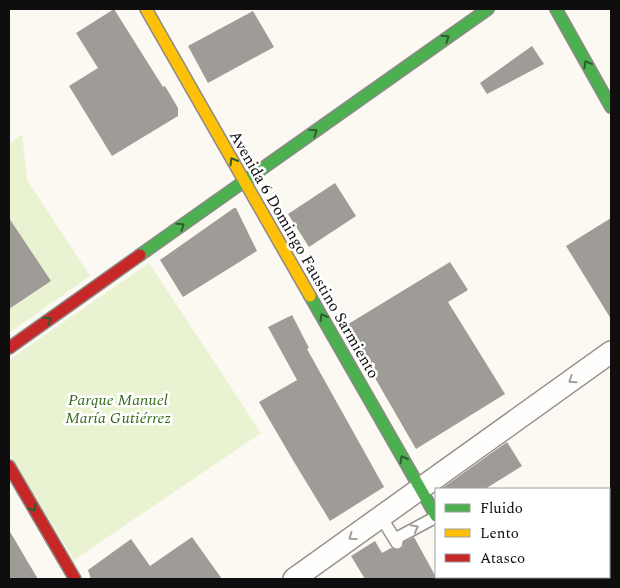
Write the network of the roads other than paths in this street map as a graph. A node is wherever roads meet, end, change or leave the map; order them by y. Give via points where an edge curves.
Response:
1 (146, 9) edge
2 (488, 9) edge
3 (556, 9) edge
4 (611, 106) edge
5 (244, 180) junction
6 (9, 348) edge
7 (611, 352) edge
8 (9, 466) edge
9 (420, 488) junction
10 (435, 514) edge
11 (381, 517) junction
12 (435, 517) edge
13 (75, 579) edge
14 (294, 579) edge

5 -> 1 main road, Avenida 6 Domingo Faustino Sarmiento
5 -> 2 main road
4 -> 3 main road
6 -> 5 main road
9 -> 5 main road, Avenida 6 Domingo Faustino Sarmiento
7 -> 9 street
8 -> 13 main road
9 - 10 main road, Avenida 6 Domingo Faustino Sarmiento
9 - 11 street
11 -> 12 lane via 396,541
11 -> 14 street

